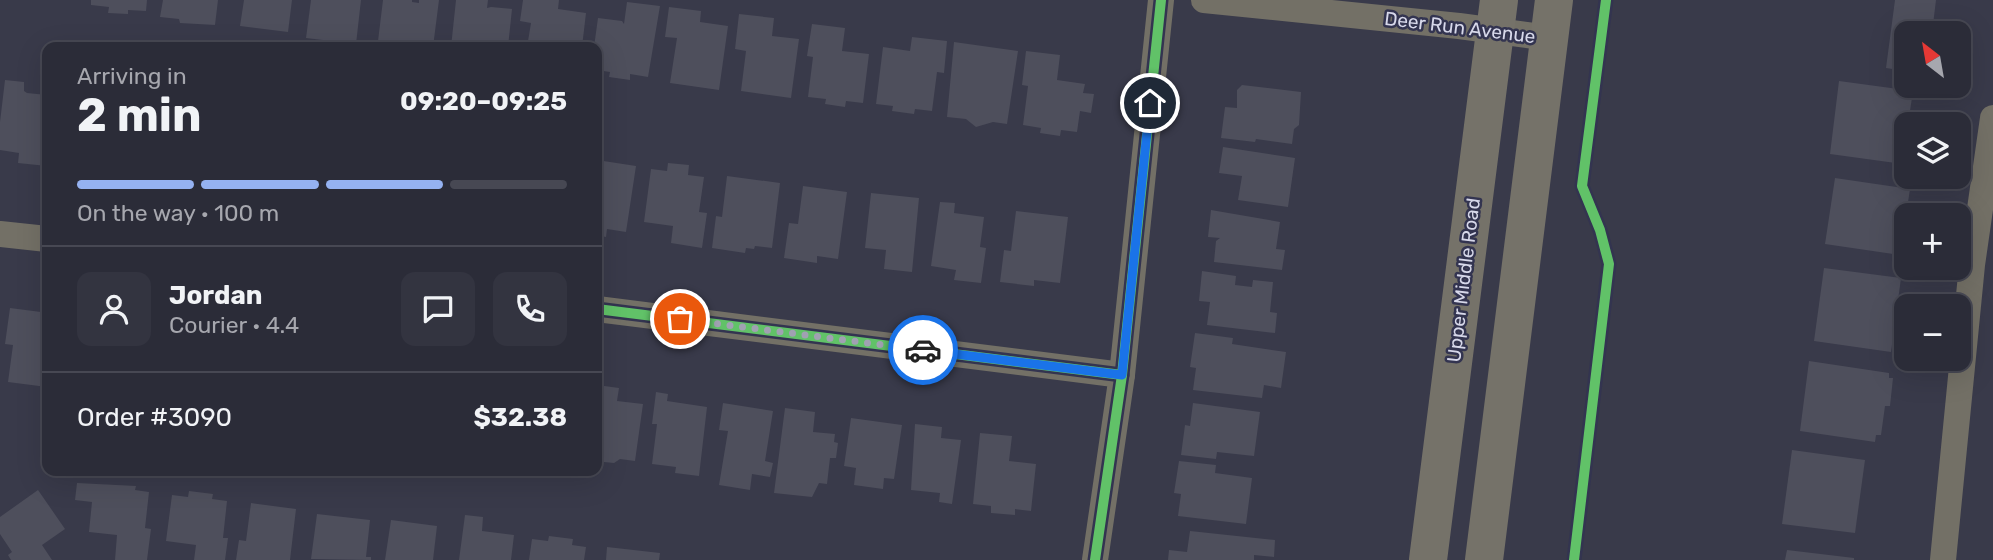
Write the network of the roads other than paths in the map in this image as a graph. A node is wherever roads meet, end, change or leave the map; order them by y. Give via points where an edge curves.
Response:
1 (1161, 0) edge
2 (1204, 0) edge
3 (1554, 0) edge
4 (1497, 15) edge
5 (1549, 38) junction
6 (1993, 118) edge
7 (0, 233) edge
8 (42, 239) edge
9 (602, 310) edge
10 (1122, 375) junction
11 (1095, 560) edge
12 (1429, 560) edge
13 (1484, 560) edge
14 (1943, 560) edge

1 - 10 street
2 - 4 street, Deer Run Avenue
3 - 5 main road
4 - 5 street, Deer Run Avenue
4 - 12 main road, Upper Middle Road
5 - 13 main road
6 - 14 street via 1972,265
7 - 8 street
9 - 10 street
10 - 11 street

